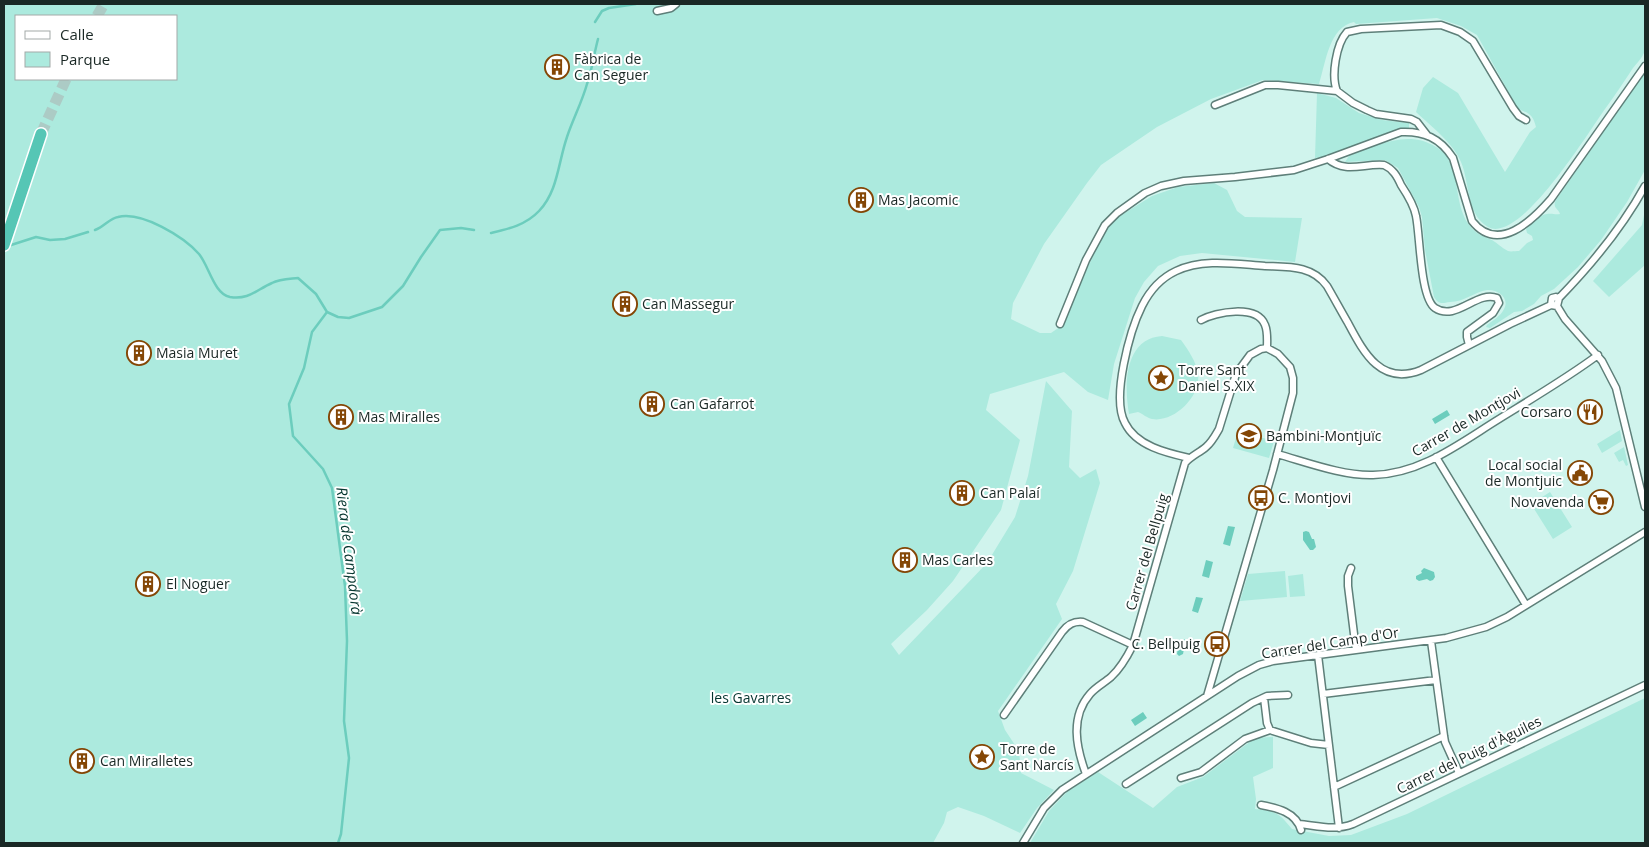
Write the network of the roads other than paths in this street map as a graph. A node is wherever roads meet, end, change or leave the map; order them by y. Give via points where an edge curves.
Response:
1 (676, 4) edge
2 (657, 11) dead end
3 (1645, 66) edge
4 (1337, 91) junction
5 (1216, 105) dead end
6 (1526, 120) dead end
7 (42, 134) tunnel mouth
8 (1427, 135) junction
9 (1328, 159) junction
10 (1645, 186) edge
11 (4, 245) edge
12 (1554, 305) junction
13 (1201, 320) dead end
14 (1060, 324) dead end
15 (1469, 345) junction
16 (1267, 348) junction
17 (1598, 355) junction
18 (1277, 454) junction
19 (1436, 457) junction
20 (1190, 458) junction
21 (1645, 507) edge
22 (1645, 532) edge
23 (1351, 568) dead end
24 (1526, 605) junction
25 (1431, 640) junction
26 (1133, 645) junction
27 (1356, 650) junction
28 (1318, 655) junction
29 (1436, 680) junction
30 (1645, 685) edge
31 (1288, 694) dead end
32 (1323, 694) junction
33 (1207, 696) junction
34 (1264, 698) junction
35 (1004, 715) dead end
36 (1270, 730) junction
37 (1444, 736) junction
38 (1329, 745) junction
39 (1459, 773) junction
40 (1086, 774) junction
41 (1181, 778) dead end
42 (1126, 784) dead end
43 (1334, 787) junction
44 (1261, 805) dead end
45 (1340, 828) junction
46 (1023, 843) edge

1 - 2 street
3 - 8 street via 1551,199 1532,218 1508,234 1490,234 1476,226 1470,217 1452,158 1438,140
4 - 5 street via 1265,85
4 - 6 street via 1335,67 1347,32 1441,25 1473,41 1513,108
4 - 8 street via 1376,114 1411,119
7 - 11 highway
8 - 9 street via 1401,132
9 - 14 street via 1282,172 1184,182 1145,193 1110,219 1100,232
9 - 15 street via 1336,166 1384,165 1391,169 1415,211 1426,289 1435,308 1452,311 1488,296 1497,298 1496,309 1468,332
10 - 12 street via 1612,238 1559,298 1552,298
12 - 15 street
12 - 17 street
13 - 16 street via 1220,313 1254,314 1265,325
15 - 20 street via 1411,374 1399,375 1384,370 1366,355 1327,286 1312,273 1296,267 1225,264 1199,263 1182,268 1155,287 1142,306 1124,361 1120,402 1125,424 1135,436 1158,449
16 - 18 street via 1287,363 1293,378 1293,393
16 - 20 street, Carrer del Bellpuig via 1250,355 1240,367 1219,429 1205,448
17 - 19 street, Carrer de Montjovi
17 - 21 street via 1616,388
18 - 19 street, Carrer de Montjovi via 1334,470 1371,475 1399,472
18 - 33 street
19 - 24 street
20 - 26 street, Carrer del Bellpuig via 1183,470
22 - 24 street, Carrer del Camp d'Or
23 - 27 street via 1348,586
24 - 25 street, Carrer del Camp d'Or via 1486,627
25 - 27 street, Carrer del Camp d'Or
25 - 29 street
26 - 35 street via 1083,622 1070,624
26 - 40 street, Carrer del Bellpuig via 1117,671 1090,694 1081,707 1076,736
27 - 28 street, Carrer del Camp d'Or
28 - 32 street
28 - 33 street, Carrer del Camp d'Or via 1267,662
29 - 32 street
29 - 37 street
30 - 39 street, Carrer del Puig d'Àguiles
31 - 34 street
32 - 38 street
33 - 40 street, Carrer del Camp d'Or
34 - 36 street
34 - 42 street
36 - 38 street via 1311,744
36 - 41 street via 1245,739 1201,772
37 - 39 street
37 - 43 street
38 - 43 street
39 - 45 street, Carrer del Puig d'Àguiles
40 - 46 street, Carrer del Camp d'Or via 1062,790 1044,808
43 - 45 street
44 - 45 street, Carrer del Puig d'Àguiles via 1287,813 1296,819 1300,827

